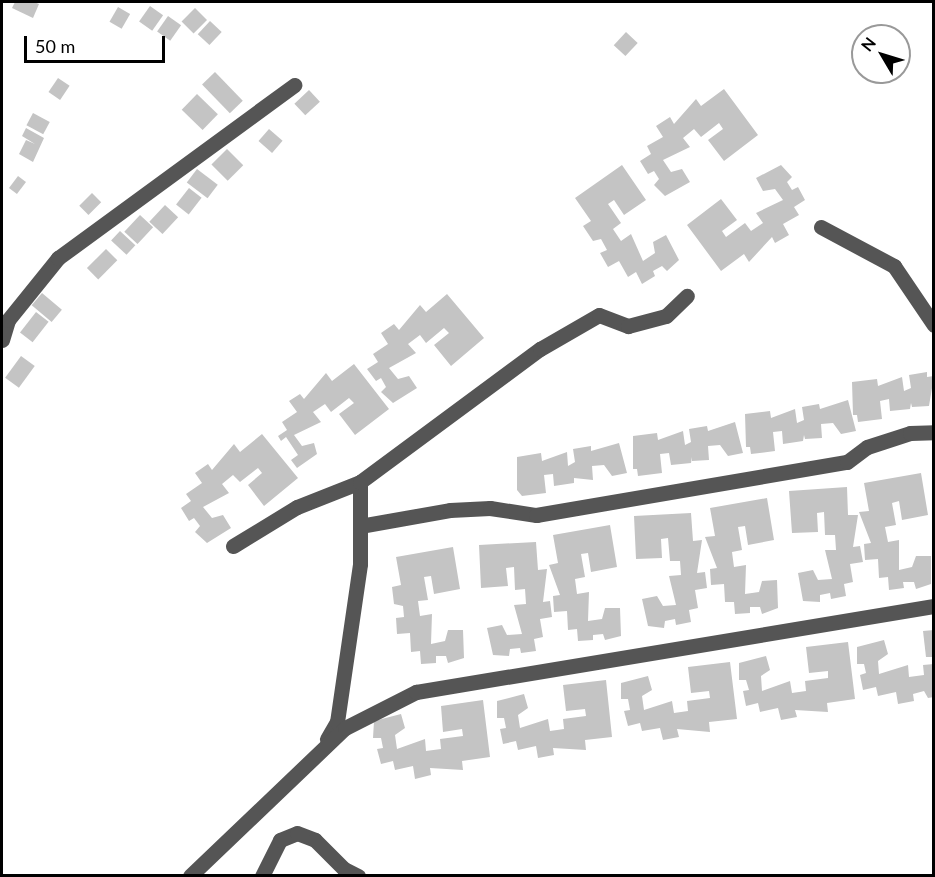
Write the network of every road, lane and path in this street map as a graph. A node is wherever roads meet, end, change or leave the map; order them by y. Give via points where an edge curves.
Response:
1 (294, 85) dead end
2 (821, 227) dead end
3 (687, 296) dead end
4 (933, 325) edge
5 (2, 340) edge
6 (933, 432) edge
7 (360, 482) junction
8 (360, 526) junction
9 (232, 546) dead end
10 (933, 606) edge
11 (318, 754) junction
12 (190, 876) edge
13 (262, 876) edge
14 (358, 876) edge

1 - 5 street via 58,258 8,320
2 - 4 street via 894,266
3 - 7 street via 666,316 628,326 599,315 569,332
6 - 8 street via 899,436 867,447 847,462 536,515 490,508 450,510
7 - 8 street
7 - 9 street via 297,507
8 - 11 street via 360,564 337,722
10 - 11 street via 416,692 345,728
11 - 12 street
13 - 14 street via 280,840 297,833 315,840 344,869

